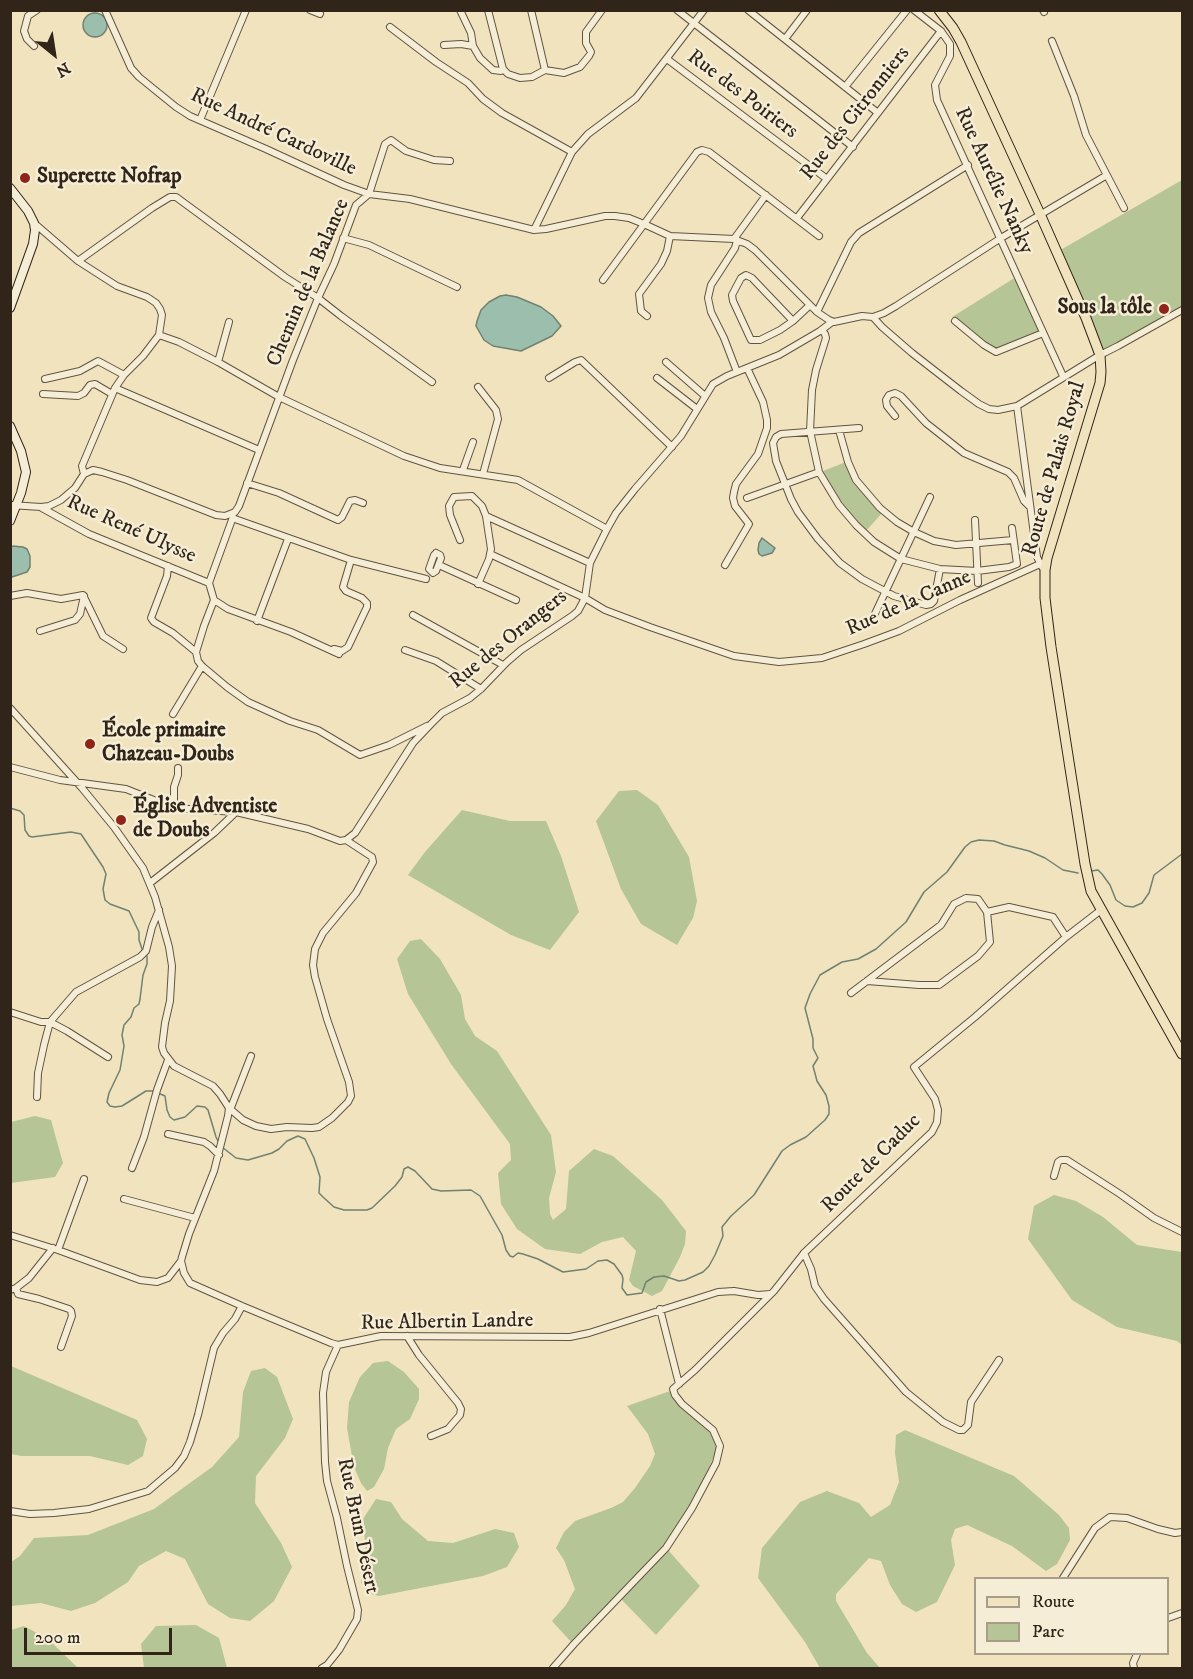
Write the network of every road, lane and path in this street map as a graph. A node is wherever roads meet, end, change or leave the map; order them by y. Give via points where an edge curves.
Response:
1 (37, 10) edge
2 (105, 10) edge
3 (246, 10) edge
4 (310, 10) edge
5 (460, 10) edge
6 (488, 10) edge
7 (531, 10) edge
8 (602, 10) edge
9 (677, 10) edge
10 (704, 10) edge
11 (748, 10) edge
12 (807, 10) edge
13 (907, 10) edge
14 (914, 10) edge
15 (939, 10) edge
16 (320, 14) dead end
17 (694, 23) junction
18 (390, 27) dead end
19 (941, 31) junction
20 (785, 39) junction
21 (1052, 41) dead end
22 (444, 45) dead end
23 (34, 46) dead end
24 (473, 46) junction
25 (667, 59) junction
26 (503, 69) junction
27 (545, 70) junction
28 (845, 87) junction
29 (878, 114) junction
30 (200, 120) junction
31 (853, 147) junction
32 (572, 152) junction
33 (450, 161) dead end
34 (968, 165) junction
35 (1107, 175) junction
36 (826, 179) junction
37 (10, 188) edge
38 (369, 194) junction
39 (766, 195) junction
40 (1124, 208) dead end
41 (1040, 214) junction
42 (797, 218) junction
43 (34, 222) junction
44 (644, 224) junction
45 (534, 230) junction
46 (670, 236) junction
47 (819, 236) dead end
48 (343, 238) junction
49 (1001, 238) junction
50 (736, 239) junction
51 (78, 261) junction
52 (603, 280) dead end
53 (457, 287) dead end
54 (318, 298) junction
55 (810, 305) junction
56 (10, 308) edge
57 (1182, 310) edge
58 (818, 312) junction
59 (647, 316) dead end
60 (873, 317) junction
61 (793, 321) junction
62 (955, 321) dead end
63 (229, 322) dead end
64 (832, 322) junction
65 (822, 330) junction
66 (1043, 333) junction
67 (159, 335) junction
68 (1100, 355) junction
69 (218, 362) junction
70 (666, 362) dead end
71 (747, 368) junction
72 (737, 372) junction
73 (124, 375) junction
74 (1064, 376) junction
75 (549, 378) dead end
76 (657, 378) dead end
77 (45, 379) dead end
78 (432, 382) dead end
79 (478, 387) dead end
80 (114, 391) junction
81 (43, 394) dead end
82 (705, 396) junction
83 (279, 397) junction
84 (1017, 406) junction
85 (697, 409) junction
86 (895, 416) dead end
87 (10, 426) edge
88 (859, 428) dead end
89 (839, 430) junction
90 (810, 431) junction
91 (473, 442) dead end
92 (672, 447) junction
93 (259, 450) junction
94 (463, 470) junction
95 (819, 472) junction
96 (84, 474) junction
97 (483, 474) junction
98 (247, 483) junction
99 (784, 484) junction
100 (930, 497) dead end
101 (747, 498) dead end
102 (363, 503) dead end
103 (13, 506) edge
104 (1029, 506) junction
105 (41, 507) junction
106 (232, 516) junction
107 (486, 516) junction
108 (975, 520) dead end
109 (10, 521) edge
110 (1011, 528) dead end
111 (607, 529) junction
112 (914, 532) junction
113 (288, 539) junction
114 (460, 540) dead end
115 (1013, 540) junction
116 (976, 543) junction
117 (490, 554) junction
118 (901, 559) junction
119 (351, 560) junction
120 (590, 562) junction
121 (439, 565) dead end
122 (168, 566) junction
123 (725, 566) dead end
124 (1042, 567) junction
125 (940, 569) junction
126 (977, 571) junction
127 (426, 579) dead end
128 (209, 583) junction
129 (478, 584) junction
130 (978, 584) dead end
131 (886, 592) junction
132 (10, 596) edge
133 (84, 596) junction
134 (585, 598) junction
135 (214, 600) junction
136 (516, 600) dead end
137 (413, 615) dead end
138 (873, 618) dead end
139 (258, 621) junction
140 (40, 631) dead end
141 (318, 641) dead end
142 (123, 649) dead end
143 (405, 651) dead end
144 (196, 652) junction
145 (339, 654) dead end
146 (503, 665) junction
147 (202, 666) junction
148 (481, 689) junction
149 (10, 708) edge
150 (173, 714) dead end
151 (430, 724) junction
152 (10, 767) edge
153 (178, 768) dead end
154 (77, 781) junction
155 (174, 808) junction
156 (236, 812) junction
157 (346, 840) junction
158 (150, 883) junction
159 (159, 910) junction
160 (1101, 910) junction
161 (987, 912) junction
162 (1066, 937) junction
163 (867, 981) junction
164 (851, 993) dead end
165 (10, 1012) edge
166 (50, 1023) junction
167 (1182, 1054) edge
168 (251, 1056) dead end
169 (108, 1057) dead end
170 (168, 1060) junction
171 (37, 1097) dead end
172 (230, 1109) junction
173 (168, 1134) dead end
174 (219, 1152) junction
175 (132, 1168) dead end
176 (1054, 1176) dead end
177 (84, 1179) dead end
178 (124, 1199) dead end
179 (195, 1218) junction
180 (1182, 1232) edge
181 (10, 1235) edge
182 (56, 1249) junction
183 (804, 1253) junction
184 (181, 1262) junction
185 (13, 1289) edge
186 (770, 1294) junction
187 (242, 1306) junction
188 (660, 1310) junction
189 (407, 1336) junction
190 (338, 1345) junction
191 (61, 1347) dead end
192 (999, 1360) dead end
193 (679, 1384) junction
194 (431, 1436) dead end
195 (10, 1511) edge
196 (1182, 1532) edge
197 (1064, 1577) edge
198 (322, 1668) edge
199 (554, 1668) edge

1 - 23 street via 28,16 24,31
2 - 30 street, Rue André Cardoville via 131,68 177,107
3 - 30 street
4 - 16 street
5 - 24 street
6 - 26 street
7 - 27 street
8 - 27 street via 586,32 591,52 586,62 564,73
9 - 17 street
10 - 17 street
11 - 20 street
12 - 20 street
13 - 28 street
14 - 19 street
15 - 41 main road, Route de Palais Royal via 962,42
17 - 25 street
17 - 31 street
18 - 32 street via 468,83 483,99
19 - 29 street, Rue des Citronniers
19 - 34 street, Rue Aurélie Nanky via 950,44 950,52 935,85 935,94
20 - 28 street
21 - 35 street via 1086,135
22 - 24 street
24 - 26 street via 490,68
25 - 32 street via 636,98 588,134
25 - 36 street, Rue des Poiriers
26 - 27 street via 520,78
28 - 29 street
29 - 31 street, Rue des Citronniers
30 - 38 street, Rue André Cardoville
31 - 36 street, Rue des Citronniers
32 - 45 street
33 - 38 street via 406,152 388,141
34 - 49 street, Rue Aurélie Nanky
34 - 58 street via 859,233
35 - 40 street
35 - 41 street
36 - 42 street, Rue des Citronniers
37 - 43 main road
38 - 45 street, Chemin de la Balance via 410,199
38 - 48 street, Chemin de la Balance via 356,205
39 - 42 street
39 - 44 street via 702,150
39 - 50 street
41 - 49 street
41 - 68 main road, Route de Palais Royal
42 - 47 street
43 - 51 street
43 - 56 main road via 33,244
44 - 45 street, Chemin de la Balance via 604,216
44 - 46 street, Chemin de la Balance
44 - 52 street
46 - 50 street, Chemin de la Balance
46 - 59 street via 661,264 639,294 641,311
48 - 53 street via 369,245
48 - 54 street, Chemin de la Balance
49 - 60 street
49 - 66 street, Rue Aurélie Nanky
50 - 55 street via 756,250
50 - 72 street via 708,298
51 - 54 street via 173,196
51 - 67 street via 117,286 156,303 162,315
54 - 78 street
54 - 83 street, Chemin de la Balance
55 - 58 street
55 - 61 street
57 - 68 street
58 - 64 street
60 - 64 street
60 - 84 street via 901,344 979,404 998,410
61 - 61 street via 760,340 751,340 732,295 741,278 752,278
62 - 66 street via 996,352
63 - 69 street
64 - 65 street, Rue des Orangers
65 - 71 street, Rue des Orangers
65 - 90 street via 826,338 812,390
66 - 74 street, Rue Aurélie Nanky
67 - 69 street
67 - 73 street
68 - 74 street
68 - 124 main road, Route de Palais Royal via 1100,383
69 - 83 street
70 - 82 street
71 - 72 street, Rue des Orangers
71 - 123 street via 763,402 767,428 758,454 736,484 735,506 749,524
72 - 82 street, Rue des Orangers via 713,384
73 - 77 street via 98,361 80,371
73 - 80 street
74 - 84 street
75 - 92 street via 582,361
76 - 85 street
79 - 97 street via 496,410 498,419
80 - 81 street via 95,384 78,396
80 - 93 street
80 - 96 street via 82,466
82 - 85 street, Rue des Orangers
83 - 93 street, Chemin de la Balance
83 - 94 street via 404,456 440,468
84 - 104 street
85 - 92 street, Rue des Orangers
86 - 104 street via 886,400 895,393 964,453 1008,472
87 - 103 main road via 26,471
88 - 89 street
89 - 90 street
89 - 112 street via 848,462 862,489 880,508
90 - 95 street
90 - 99 street via 781,434 774,440
91 - 94 street
92 - 111 street, Rue des Orangers
93 - 98 street, Chemin de la Balance
94 - 97 street
95 - 99 street
95 - 118 street via 856,525
96 - 105 street via 61,500
96 - 106 street via 102,472 216,515
97 - 111 street via 518,480
98 - 102 street via 338,520 350,501
98 - 106 street, Chemin de la Balance
99 - 101 street
99 - 131 street via 807,526 832,555
100 - 112 street
103 - 105 street
103 - 109 main road
104 - 124 street
105 - 122 street, Rue René Ulysse via 89,534
106 - 113 street
106 - 128 street, Chemin de la Balance
107 - 114 street via 475,498 452,499 448,511
107 - 117 street
107 - 120 street
108 - 116 street
110 - 115 street
111 - 120 street, Rue des Orangers
112 - 116 street via 956,545
112 - 118 street
113 - 119 street
113 - 139 street
115 - 116 street
115 - 126 street via 1017,564
116 - 126 street
117 - 129 street
117 - 134 street, Rue de la Canne
118 - 125 street
118 - 131 street
119 - 127 street
119 - 141 street via 343,586 365,600 366,611 346,649 338,650
120 - 134 street, Rue des Orangers
121 - 129 street
122 - 128 street, Rue René Ulysse
122 - 144 street via 151,618
124 - 134 street, Rue de la Canne via 864,644 822,658 779,662 734,656 605,610
124 - 160 main road, Route de Palais Royal via 1085,864 1091,891
125 - 126 street
125 - 131 street via 931,604
126 - 130 street
128 - 135 street
129 - 136 street
131 - 138 street
132 - 133 street
133 - 140 street via 75,620
133 - 142 street via 103,636
134 - 146 street, Rue des Orangers via 572,616
135 - 139 street
135 - 144 street
137 - 146 street
139 - 145 street
143 - 148 street via 436,661
144 - 147 street
146 - 148 street, Rue des Orangers
147 - 150 street
147 - 151 street via 248,702 318,730 358,755 381,749
148 - 151 street, Rue des Orangers
149 - 154 street
151 - 157 street, Rue des Orangers via 355,833
152 - 154 street
153 - 155 street
154 - 155 street via 134,791
154 - 158 street via 114,827
155 - 156 street
156 - 157 street
156 - 158 street
157 - 172 street via 372,857 373,862 356,892 323,933 313,964 351,1096 332,1118 312,1128 262,1128
158 - 159 street
159 - 166 street via 147,951 76,992
159 - 170 street via 172,966 162,1047
160 - 162 street, Route de Caduc
160 - 167 main road, Route de Palais Royal
161 - 162 street via 1010,906 1053,917
161 - 163 street via 978,899 966,898 954,904 941,925
161 - 163 street via 990,942 939,985
162 - 183 street, Route de Caduc via 914,1067 935,1099 937,1122 932,1132
163 - 164 street
165 - 166 street
166 - 169 street
166 - 171 street via 38,1073
168 - 172 street
170 - 172 street via 213,1086
170 - 175 street
172 - 174 street
173 - 174 street via 204,1142
174 - 179 street
176 - 180 street via 1058,1162 1067,1160
177 - 182 street
178 - 179 street
179 - 184 street
181 - 182 street
182 - 184 street via 140,1280 157,1282 168,1278
182 - 185 street
183 - 186 street, Route de Caduc
183 - 192 street via 815,1286 824,1299 906,1392 943,1422 959,1430 968,1425 971,1402
184 - 187 street, Rue Albertin Landre via 190,1283
185 - 191 street via 71,1311
186 - 188 street, Rue Albertin Landre via 718,1292
186 - 193 street, Route de Caduc
187 - 190 street, Rue Albertin Landre
187 - 195 street via 214,1348 196,1424 175,1468 148,1491 89,1509 30,1514
188 - 189 street, Rue Albertin Landre via 561,1338
188 - 193 street
189 - 190 street, Rue Albertin Landre via 376,1336
189 - 194 street via 460,1409 460,1415 448,1429
190 - 198 street, Rue Brun Désert via 326,1372 323,1393 325,1462 357,1619 339,1650
193 - 199 street via 673,1389 675,1395 712,1430 720,1446 716,1463 666,1548
196 - 197 street via 1110,1517 1095,1528

